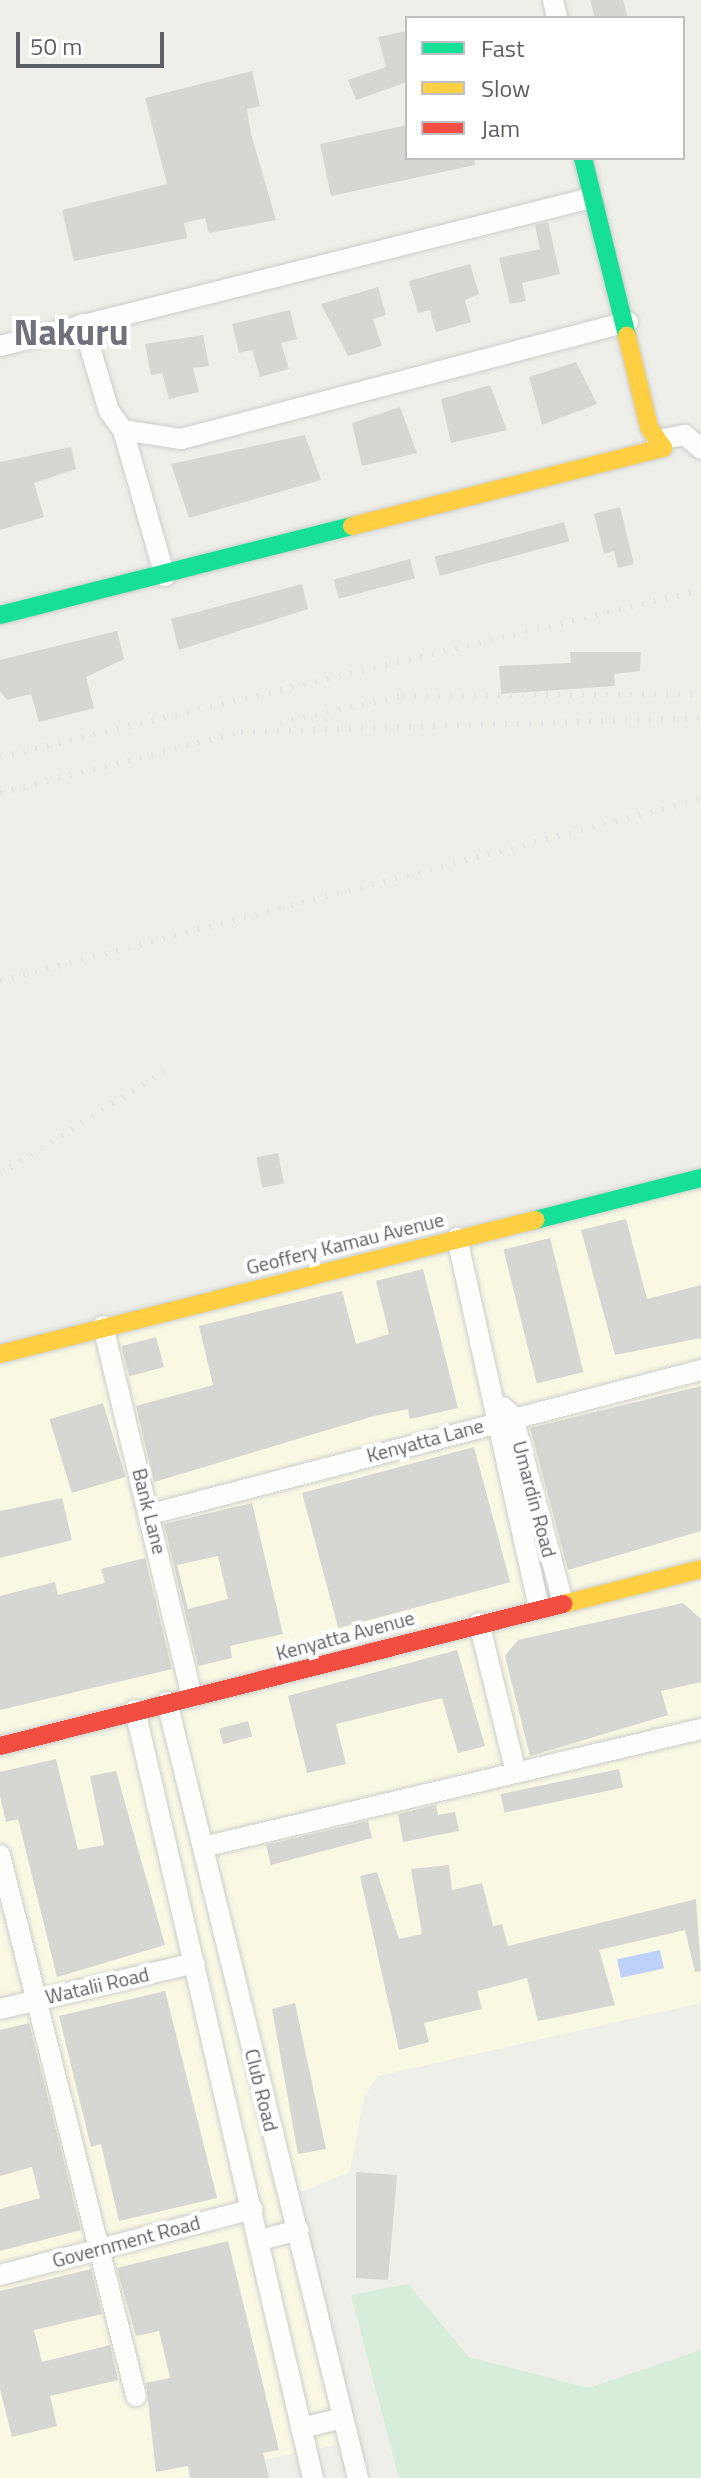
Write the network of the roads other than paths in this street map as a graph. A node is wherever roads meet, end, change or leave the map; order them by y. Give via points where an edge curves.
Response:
1 (583, 160) edge
2 (591, 198) junction
3 (628, 322) junction
4 (83, 324) junction
5 (0, 346) edge
6 (123, 430) junction
7 (657, 440) junction
8 (701, 449) edge
9 (165, 576) junction
10 (0, 615) edge
11 (701, 1178) edge
12 (457, 1238) junction
13 (103, 1326) junction
14 (0, 1354) edge
15 (701, 1370) edge
16 (502, 1413) junction
17 (151, 1514) junction
18 (701, 1569) edge
19 (563, 1602) junction
20 (539, 1608) junction
21 (479, 1623) junction
22 (192, 1697) junction
23 (167, 1702) junction
24 (135, 1710) junction
25 (701, 1729) edge
26 (0, 1746) edge
27 (180, 1755) junction
28 (148, 1764) junction
29 (516, 1772) junction
30 (203, 1847) junction
31 (0, 1855) edge
32 (213, 1888) junction
33 (179, 1898) junction
34 (223, 1927) junction
35 (188, 1935) junction
36 (195, 1963) junction
37 (237, 1984) junction
38 (202, 1993) junction
39 (40, 1999) junction
40 (0, 2009) edge
41 (246, 2021) junction
42 (211, 2032) junction
43 (272, 2129) junction
44 (237, 2138) junction
45 (282, 2168) junction
46 (246, 2177) junction
47 (253, 2209) junction
48 (299, 2230) junction
49 (260, 2240) junction
50 (101, 2246) junction
51 (0, 2275) edge
52 (136, 2396) dead end
53 (343, 2418) junction
54 (301, 2428) junction
55 (313, 2478) edge
56 (358, 2478) edge

1 - 2 main road
2 - 3 main road
2 - 4 street
3 - 6 street via 181,439
3 - 7 main road
4 - 5 street
4 - 6 street via 109,411
6 - 9 street
7 - 8 street via 685,435
7 - 9 main road via 663,448 645,456
9 - 10 main road
11 - 12 main road, Geoffery Kamau Avenue
12 - 13 main road, Geoffery Kamau Avenue
12 - 16 street, Umardin Road
13 - 14 main road, Geoffery Kamau Avenue
13 - 17 street, Bank Lane
15 - 16 street, Kenyatta Lane
16 - 17 street, Kenyatta Lane
16 - 19 street, Umardin Road
16 - 20 street, Umardin Road
17 - 22 street, Bank Lane
18 - 19 main road, Kenyatta Avenue
19 - 20 main road, Kenyatta Avenue
20 - 21 main road, Kenyatta Avenue
21 - 22 main road, Kenyatta Avenue
21 - 29 street
22 - 23 main road, Kenyatta Avenue
23 - 24 main road, Kenyatta Avenue
23 - 27 street, Club Road
24 - 26 main road, Kenyatta Avenue
24 - 28 street, Club Road
25 - 29 street
27 - 28 street
27 - 30 street, Club Road
28 - 33 street, Club Road
29 - 30 street
30 - 32 street, Club Road
31 - 39 street
32 - 33 street
32 - 34 street, Club Road
33 - 35 street, Club Road
34 - 35 street
34 - 37 street, Club Road
35 - 36 street, Club Road
36 - 38 street, Club Road
36 - 39 street, Watalii Road
37 - 38 street
37 - 41 street, Club Road
38 - 42 street, Club Road
39 - 40 street, Watalii Road
39 - 50 street
41 - 42 street
41 - 43 street, Club Road
42 - 44 street, Club Road
43 - 44 street
43 - 45 street, Club Road
44 - 46 street, Club Road
45 - 46 street
45 - 48 street, Club Road
46 - 47 street, Club Road
47 - 49 street, Club Road
47 - 50 street, Government Road
48 - 49 street
48 - 53 street, Club Road
49 - 54 street, Club Road
50 - 51 street, Government Road
50 - 52 street
53 - 54 street
53 - 56 street, Club Road
54 - 55 street, Club Road

